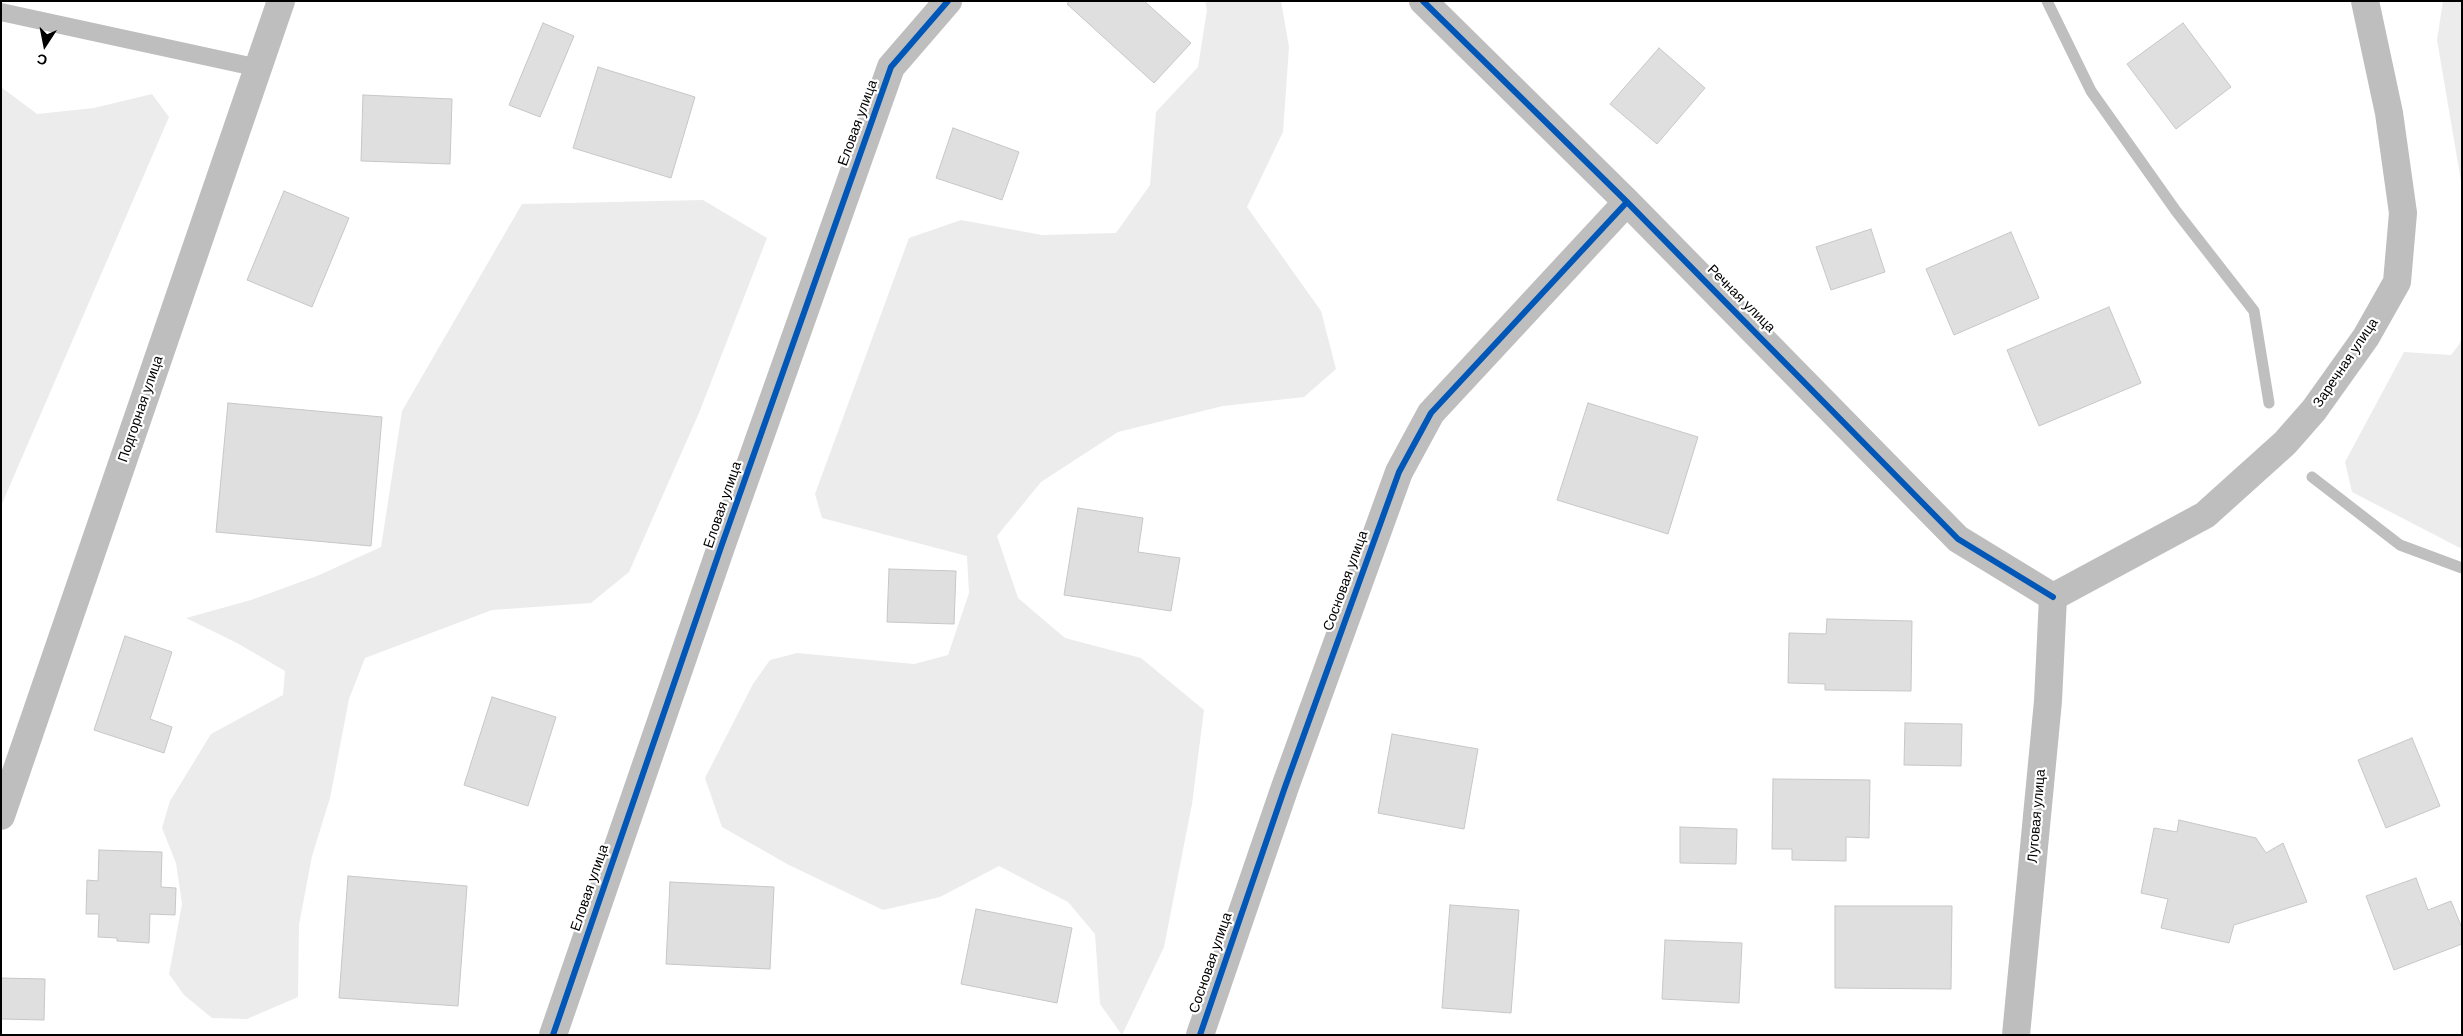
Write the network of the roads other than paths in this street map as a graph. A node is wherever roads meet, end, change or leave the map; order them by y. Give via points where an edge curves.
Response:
1 (280, 1) edge
2 (948, 1) edge
3 (2365, 1) edge
4 (1429, 2) edge
5 (1, 12) edge
6 (259, 68) junction
7 (1628, 202) junction
8 (2053, 597) junction
9 (1, 816) edge
10 (553, 1035) edge
11 (1200, 1035) edge
12 (2016, 1035) edge

1 - 6 street, Подгорная улица
2 - 10 street, Еловая улица via 891,67
3 - 8 street, Заречная улица via 2389,114 2403,213 2397,282 2366,337 2314,410 2285,443 2204,515
4 - 7 street, Речная улица
5 - 6 lane
6 - 9 street, Подгорная улица
7 - 8 street, Речная улица via 1958,539
7 - 11 street, Сосновая улица via 1431,412 1398,472
8 - 12 street, Луговая улица via 2048,701

